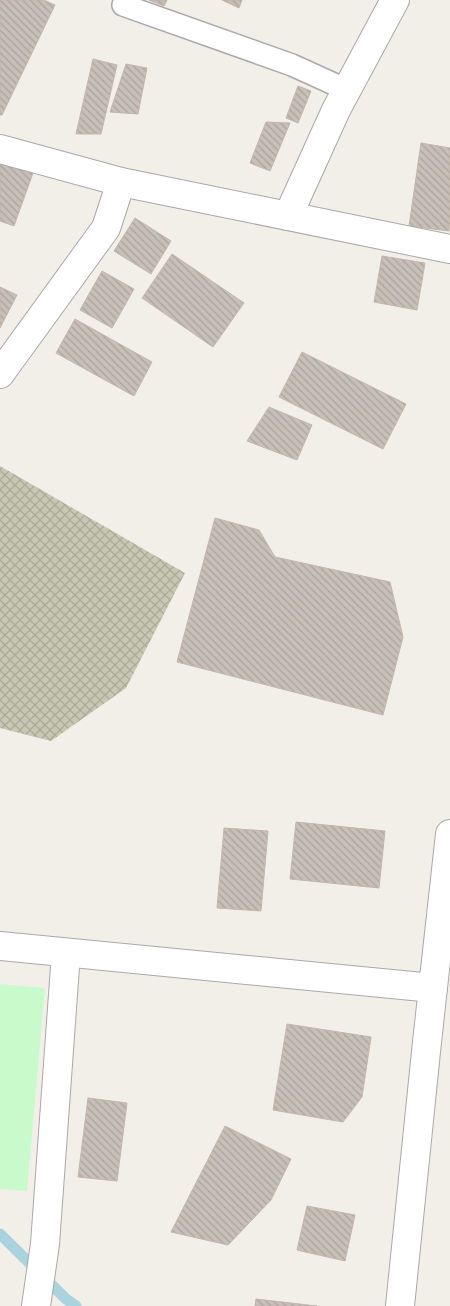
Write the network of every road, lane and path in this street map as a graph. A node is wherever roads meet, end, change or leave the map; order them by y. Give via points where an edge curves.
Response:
1 (395, 0) edge
2 (123, 5) dead end
3 (347, 90) junction
4 (0, 149) edge
5 (122, 182) junction
6 (288, 216) junction
7 (450, 249) edge
8 (0, 374) edge
9 (450, 834) edge
10 (0, 946) edge
11 (66, 953) junction
12 (441, 988) edge
13 (37, 1302) edge
14 (400, 1306) edge

1 - 3 street
2 - 3 lane via 292,65
3 - 6 street
4 - 5 street
5 - 6 street
5 - 8 street via 106,228
6 - 7 street
9 - 12 street
10 - 11 street
11 - 12 street
11 - 13 street via 45,1244
12 - 14 street

